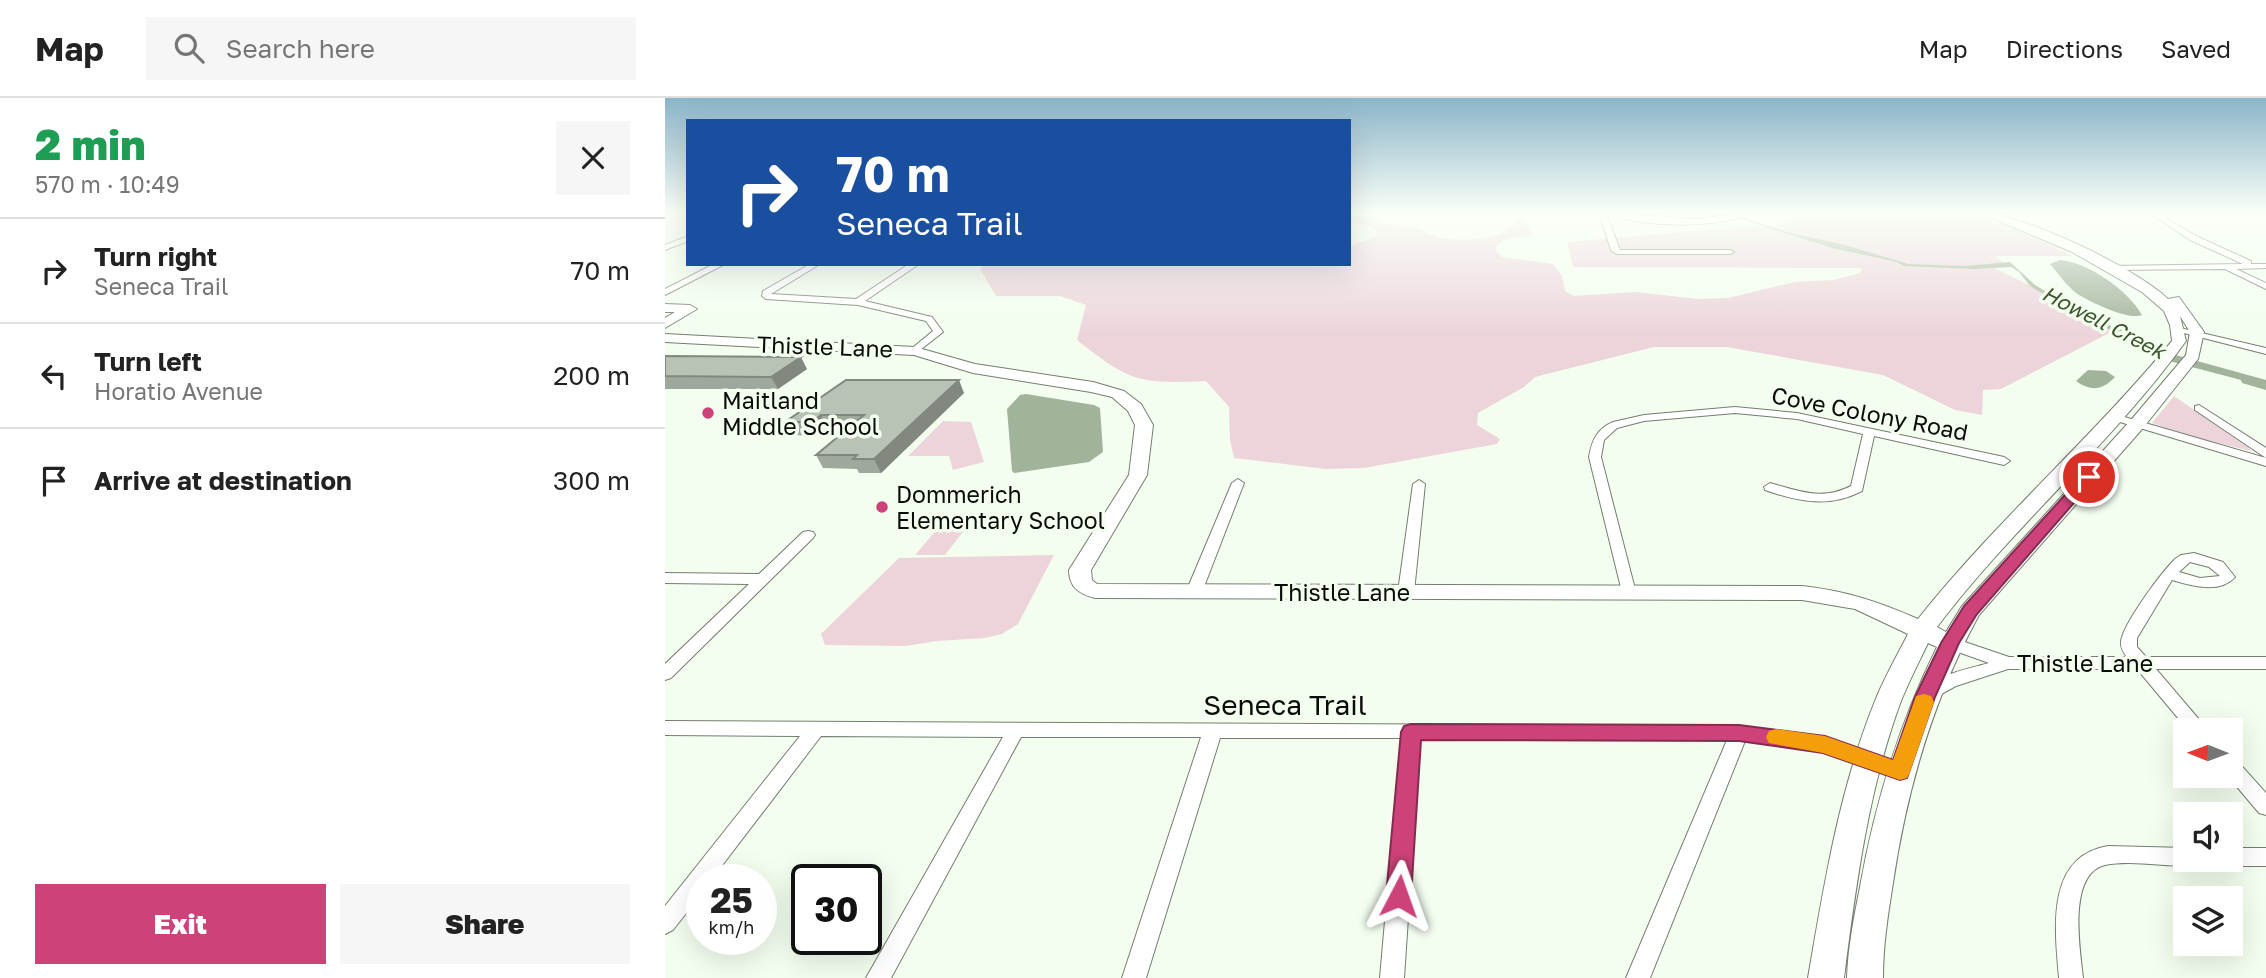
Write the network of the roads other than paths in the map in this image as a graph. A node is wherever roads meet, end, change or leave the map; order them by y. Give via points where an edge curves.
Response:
1 (2089, 254) edge
2 (2094, 254) edge
3 (2228, 254) edge
4 (2252, 265) junction
5 (2266, 265) edge
6 (717, 266) edge
7 (813, 266) edge
8 (912, 266) edge
9 (2224, 266) junction
10 (2117, 267) junction
11 (2266, 286) edge
12 (665, 292) edge
13 (858, 302) junction
14 (665, 308) edge
15 (665, 324) edge
16 (2179, 329) junction
17 (2197, 332) junction
18 (665, 338) edge
19 (915, 351) junction
20 (2266, 351) edge
21 (2199, 408) dead end
22 (2114, 417) junction
23 (2137, 424) junction
24 (1869, 433) junction
25 (2266, 454) edge
26 (2004, 461) dead end
27 (2266, 462) edge
28 (1238, 483) dead end
29 (1419, 484) dead end
30 (1770, 487) dead end
31 (2032, 504) junction
32 (2057, 513) junction
33 (809, 535) dead end
34 (2170, 574) dead end
35 (665, 578) edge
36 (764, 579) junction
37 (1194, 592) junction
38 (1406, 592) junction
39 (1628, 593) junction
40 (1922, 630) junction
41 (1950, 643) junction
42 (2008, 663) junction
43 (2141, 663) junction
44 (2266, 663) edge
45 (665, 674) edge
46 (1925, 697) junction
47 (2189, 718) edge
48 (665, 728) edge
49 (816, 729) junction
50 (1016, 731) junction
51 (1411, 732) junction
52 (1212, 733) junction
53 (1739, 733) junction
54 (1885, 766) junction
55 (2243, 781) edge
56 (2266, 807) edge
57 (2173, 857) edge
58 (2243, 857) edge
59 (2266, 858) edge
60 (665, 923) edge
61 (878, 978) edge
62 (1134, 978) edge
63 (1392, 978) edge
64 (1639, 978) edge
65 (1826, 978) edge
66 (1865, 978) edge
67 (2071, 978) edge

1 - 10 main road
2 - 10 main road
3 - 4 street
4 - 5 street
4 - 9 street
6 - 12 street
7 - 13 street via 766,296
8 - 13 street
9 - 10 street
9 - 11 street
10 - 16 main road via 2164,302
10 - 17 main road via 2179,304
13 - 19 street via 929,319 939,332
14 - 15 main road via 690,309
16 - 17 street
16 - 22 main road via 2179,341 2169,357
17 - 20 street
17 - 23 main road via 2188,361
18 - 19 main road, Thistle Lane
19 - 37 main road, Thistle Lane via 973,368 1093,387 1118,394 1135,408 1143,425 1138,475 1079,578 1095,591
21 - 25 street
22 - 23 street
22 - 31 main road
23 - 27 street
23 - 32 main road
24 - 26 street, Cove Colony Road
24 - 30 street via 1857,488 1840,499 1793,496
24 - 39 street, Cove Colony Road via 1797,416 1735,410 1613,425 1598,439 1595,457
28 - 37 street
29 - 38 street
31 - 32 main road
31 - 40 main road via 1964,576
32 - 41 main road via 1970,611
33 - 36 street
34 - 43 street via 2129,638 2129,648
35 - 36 street
36 - 45 street
37 - 38 main road, Thistle Lane
38 - 39 main road, Thistle Lane
39 - 40 main road, Thistle Lane via 1802,593 1842,598
40 - 41 main road, Thistle Lane
40 - 54 main road via 1888,701
41 - 42 street, Thistle Lane
41 - 46 main road
42 - 43 street, Thistle Lane
42 - 46 street via 1950,682
43 - 44 street, Thistle Lane
43 - 47 street
46 - 54 main road
48 - 49 street, Seneca Trail
49 - 50 street, Seneca Trail
49 - 60 street
50 - 52 street, Seneca Trail
50 - 61 street
51 - 52 street, Seneca Trail
51 - 53 street, Seneca Trail
51 - 63 street
52 - 62 street
53 - 54 street, Seneca Trail via 1800,739
53 - 64 street
54 - 65 main road via 1844,856
54 - 66 main road
55 - 56 street
57 - 67 street via 2102,856 2077,871 2069,897
58 - 59 street

